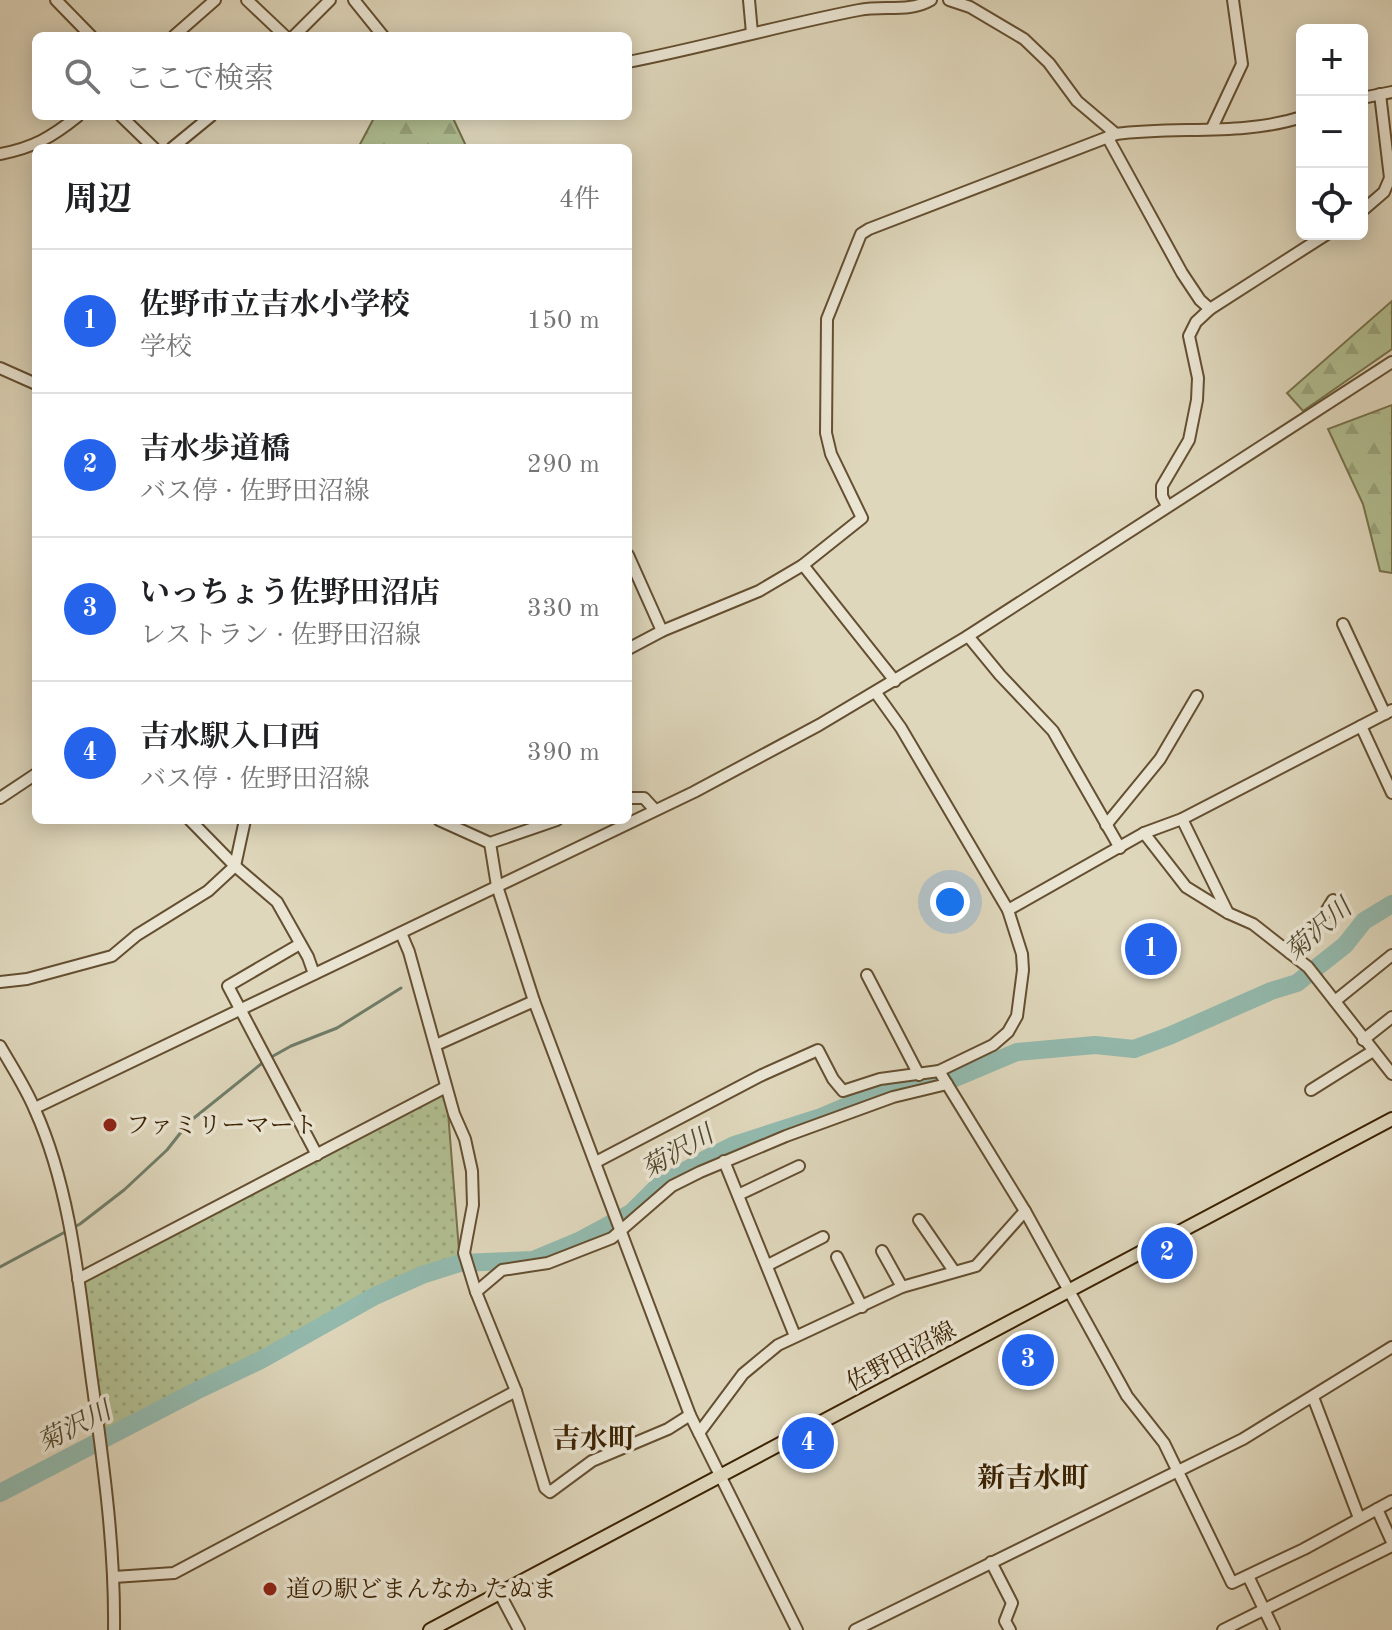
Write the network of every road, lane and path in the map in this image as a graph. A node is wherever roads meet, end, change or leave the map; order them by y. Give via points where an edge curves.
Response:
1 (56, 0) edge
2 (215, 0) edge
3 (247, 0) edge
4 (330, 0) edge
5 (354, 0) edge
6 (749, 0) edge
7 (931, 0) edge
8 (949, 0) edge
9 (1233, 0) edge
10 (87, 32) edge
11 (179, 32) edge
12 (281, 32) edge
13 (298, 32) edge
14 (380, 32) edge
15 (752, 33) junction
16 (632, 61) edge
17 (1392, 92) edge
18 (1380, 94) junction
19 (1368, 97) edge
20 (1296, 119) edge
21 (73, 120) edge
22 (125, 120) edge
23 (206, 120) edge
24 (1212, 128) junction
25 (1112, 135) junction
26 (36, 144) edge
27 (150, 144) edge
28 (177, 144) edge
29 (32, 146) edge
30 (0, 154) edge
31 (1368, 206) edge
32 (1318, 240) edge
33 (1210, 309) junction
34 (1392, 362) edge
35 (0, 368) edge
36 (32, 382) edge
37 (1167, 506) junction
38 (632, 564) edge
39 (803, 565) junction
40 (1343, 624) dead end
41 (662, 631) junction
42 (968, 636) junction
43 (632, 647) edge
44 (895, 681) junction
45 (876, 693) junction
46 (1197, 696) dead end
47 (1389, 713) edge
48 (1361, 726) junction
49 (32, 777) edge
50 (1392, 793) edge
51 (0, 798) edge
52 (632, 798) edge
53 (655, 810) junction
54 (1182, 819) junction
55 (632, 821) edge
56 (194, 824) edge
57 (244, 824) edge
58 (448, 824) edge
59 (545, 824) edge
60 (626, 824) edge
61 (1106, 825) junction
62 (1144, 833) junction
63 (490, 843) junction
64 (1120, 848) junction
65 (235, 866) junction
66 (497, 886) junction
67 (1333, 900) dead end
68 (1008, 910) junction
69 (1228, 913) junction
70 (401, 933) junction
71 (300, 944) junction
72 (1290, 953) junction
73 (1392, 955) edge
74 (314, 974) junction
75 (867, 975) dead end
76 (0, 982) edge
77 (534, 1001) junction
78 (1335, 1001) junction
79 (240, 1010) junction
80 (1392, 1017) edge
81 (1363, 1040) junction
82 (436, 1045) junction
83 (0, 1046) edge
84 (1373, 1051) junction
85 (939, 1071) junction
86 (1392, 1074) edge
87 (919, 1075) junction
88 (947, 1084) junction
89 (446, 1087) junction
90 (1311, 1090) dead end
91 (35, 1108) junction
92 (1392, 1119) edge
93 (317, 1155) junction
94 (724, 1161) junction
95 (596, 1162) junction
96 (799, 1166) dead end
97 (738, 1195) junction
98 (1025, 1211) junction
99 (919, 1220) dead end
100 (621, 1233) junction
101 (823, 1237) dead end
102 (882, 1251) dead end
103 (837, 1257) dead end
104 (768, 1265) junction
105 (954, 1271) junction
106 (78, 1279) junction
107 (902, 1287) junction
108 (1068, 1291) junction
109 (476, 1292) junction
110 (862, 1307) junction
111 (795, 1336) junction
112 (1392, 1347) edge
113 (516, 1391) junction
114 (1313, 1397) junction
115 (690, 1415) junction
116 (699, 1433) junction
117 (1178, 1470) junction
118 (721, 1476) junction
119 (1392, 1501) edge
120 (1377, 1509) junction
121 (1359, 1518) junction
122 (1392, 1544) edge
123 (991, 1562) junction
124 (1248, 1576) junction
125 (114, 1577) junction
126 (500, 1594) junction
127 (1264, 1610) junction
128 (114, 1630) edge
129 (430, 1630) edge
130 (519, 1630) edge
131 (797, 1630) edge
132 (855, 1630) edge
133 (1010, 1630) edge
134 (1223, 1630) edge
135 (1274, 1630) edge

1 - 10 street
2 - 11 street
3 - 12 street
4 - 13 street
5 - 14 street
6 - 15 street
7 - 15 street via 919,7 864,9
8 - 25 street via 1024,39
9 - 24 street via 1242,64
15 - 16 street
17 - 18 street
18 - 19 street
18 - 31 street via 1390,178
20 - 24 street via 1269,127
21 - 26 street
22 - 27 street
23 - 28 street
24 - 25 street
25 - 33 street via 1109,140 1182,273
25 - 39 street via 861,234 827,319 826,433 862,518
29 - 30 street
32 - 33 street
33 - 37 street via 1189,336 1197,400 1189,440 1162,486
34 - 37 street
35 - 36 street
37 - 42 street
38 - 41 street
39 - 41 street via 759,591
39 - 44 street
40 - 47 street
41 - 43 street
42 - 44 street
42 - 61 street via 1053,731
44 - 45 street
45 - 53 street
45 - 68 street
46 - 61 street via 1160,759
47 - 48 street
48 - 50 street
48 - 54 street
49 - 51 street
52 - 53 street via 644,798
53 - 55 street
54 - 62 street
54 - 69 street
56 - 65 street
57 - 65 street
58 - 63 street
59 - 63 street
60 - 66 street
61 - 64 street
62 - 64 street
62 - 69 street via 1186,887
63 - 66 street
64 - 68 street
65 - 71 street via 277,902
65 - 76 street via 208,891 112,956
66 - 70 street
66 - 77 street
67 - 72 street via 1311,936
68 - 85 street via 1022,954 1017,1016 993,1045
69 - 72 street via 1253,924
70 - 74 street
70 - 82 street
71 - 74 street
71 - 79 street via 228,986
72 - 78 street
73 - 78 street
74 - 79 street
75 - 87 street
77 - 82 street
77 - 95 street
78 - 81 street
79 - 91 street
79 - 93 street
80 - 81 street
81 - 84 street
82 - 89 street
83 - 91 street
84 - 86 street
84 - 90 street
85 - 87 street
85 - 88 street
87 - 95 street via 880,1079 843,1091 818,1050
88 - 94 street via 893,1097
88 - 98 street
89 - 93 street
89 - 109 street via 472,1171 473,1205 464,1253
91 - 106 street via 58,1175
92 - 108 main road, 佐野田沼線
93 - 106 street
94 - 97 street
94 - 100 street via 672,1186
95 - 100 street
96 - 97 street
97 - 104 street
98 - 105 street via 976,1266
98 - 108 street
99 - 105 street
100 - 109 street via 548,1263 502,1270
100 - 115 street
101 - 104 street
102 - 107 street
103 - 110 street
104 - 111 street
105 - 107 street
106 - 125 street via 111,1518
107 - 110 street
108 - 117 street via 1127,1396
108 - 118 main road, 佐野田沼線
109 - 113 street
110 - 111 street
111 - 116 street via 743,1374
112 - 114 street
113 - 115 street via 550,1492 592,1461
113 - 125 street via 174,1573
114 - 117 street
114 - 121 street
115 - 116 street
116 - 118 street
117 - 123 street
117 - 124 street via 1232,1583
118 - 126 main road, 佐野田沼線
118 - 131 street
119 - 120 street
120 - 121 street
120 - 122 street
121 - 124 street
122 - 127 street
123 - 132 street
123 - 133 street via 1012,1603 1005,1621
124 - 127 street
125 - 128 street
126 - 129 main road, 佐野田沼線
126 - 130 street
127 - 134 street
127 - 135 street

